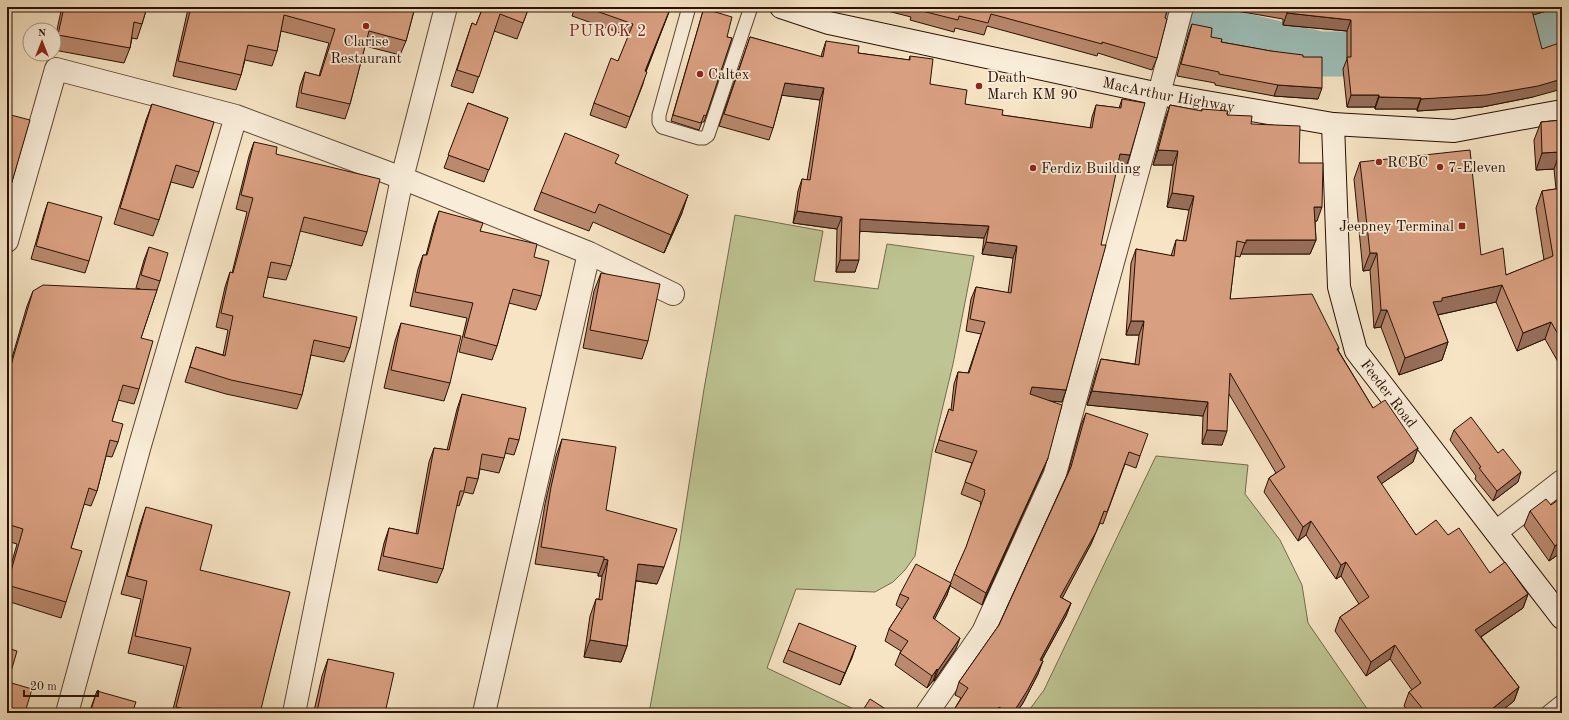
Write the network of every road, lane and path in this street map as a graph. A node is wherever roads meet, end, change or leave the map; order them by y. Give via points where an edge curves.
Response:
1 (446, 7) edge
2 (689, 7) edge
3 (751, 7) edge
4 (781, 7) edge
5 (1179, 16) edge
6 (1159, 94) junction
7 (1562, 111) edge
8 (236, 116) junction
9 (1333, 124) junction
10 (402, 178) junction
11 (7, 241) edge
12 (589, 253) junction
13 (673, 294) dead end
14 (1562, 481) edge
15 (1496, 532) junction
16 (1562, 618) edge
17 (1562, 701) edge
18 (67, 713) edge
19 (294, 713) edge
20 (484, 713) edge
21 (927, 713) edge
22 (1547, 713) edge

1 - 10 street
2 - 3 lane via 659,122 662,127 699,138 708,135
4 - 6 street, MacArthur Highway via 829,23
5 - 6 street
6 - 9 street, MacArthur Highway
6 - 21 street via 1055,474 983,632
7 - 9 street, MacArthur Highway via 1454,131
8 - 10 street
8 - 11 street via 56,69
8 - 18 street via 140,445
9 - 15 street, Feeder Road via 1339,287 1356,351
10 - 12 street
10 - 19 street
12 - 13 street
12 - 20 street
14 - 15 street
15 - 16 street, Feeder Road
17 - 22 lane

